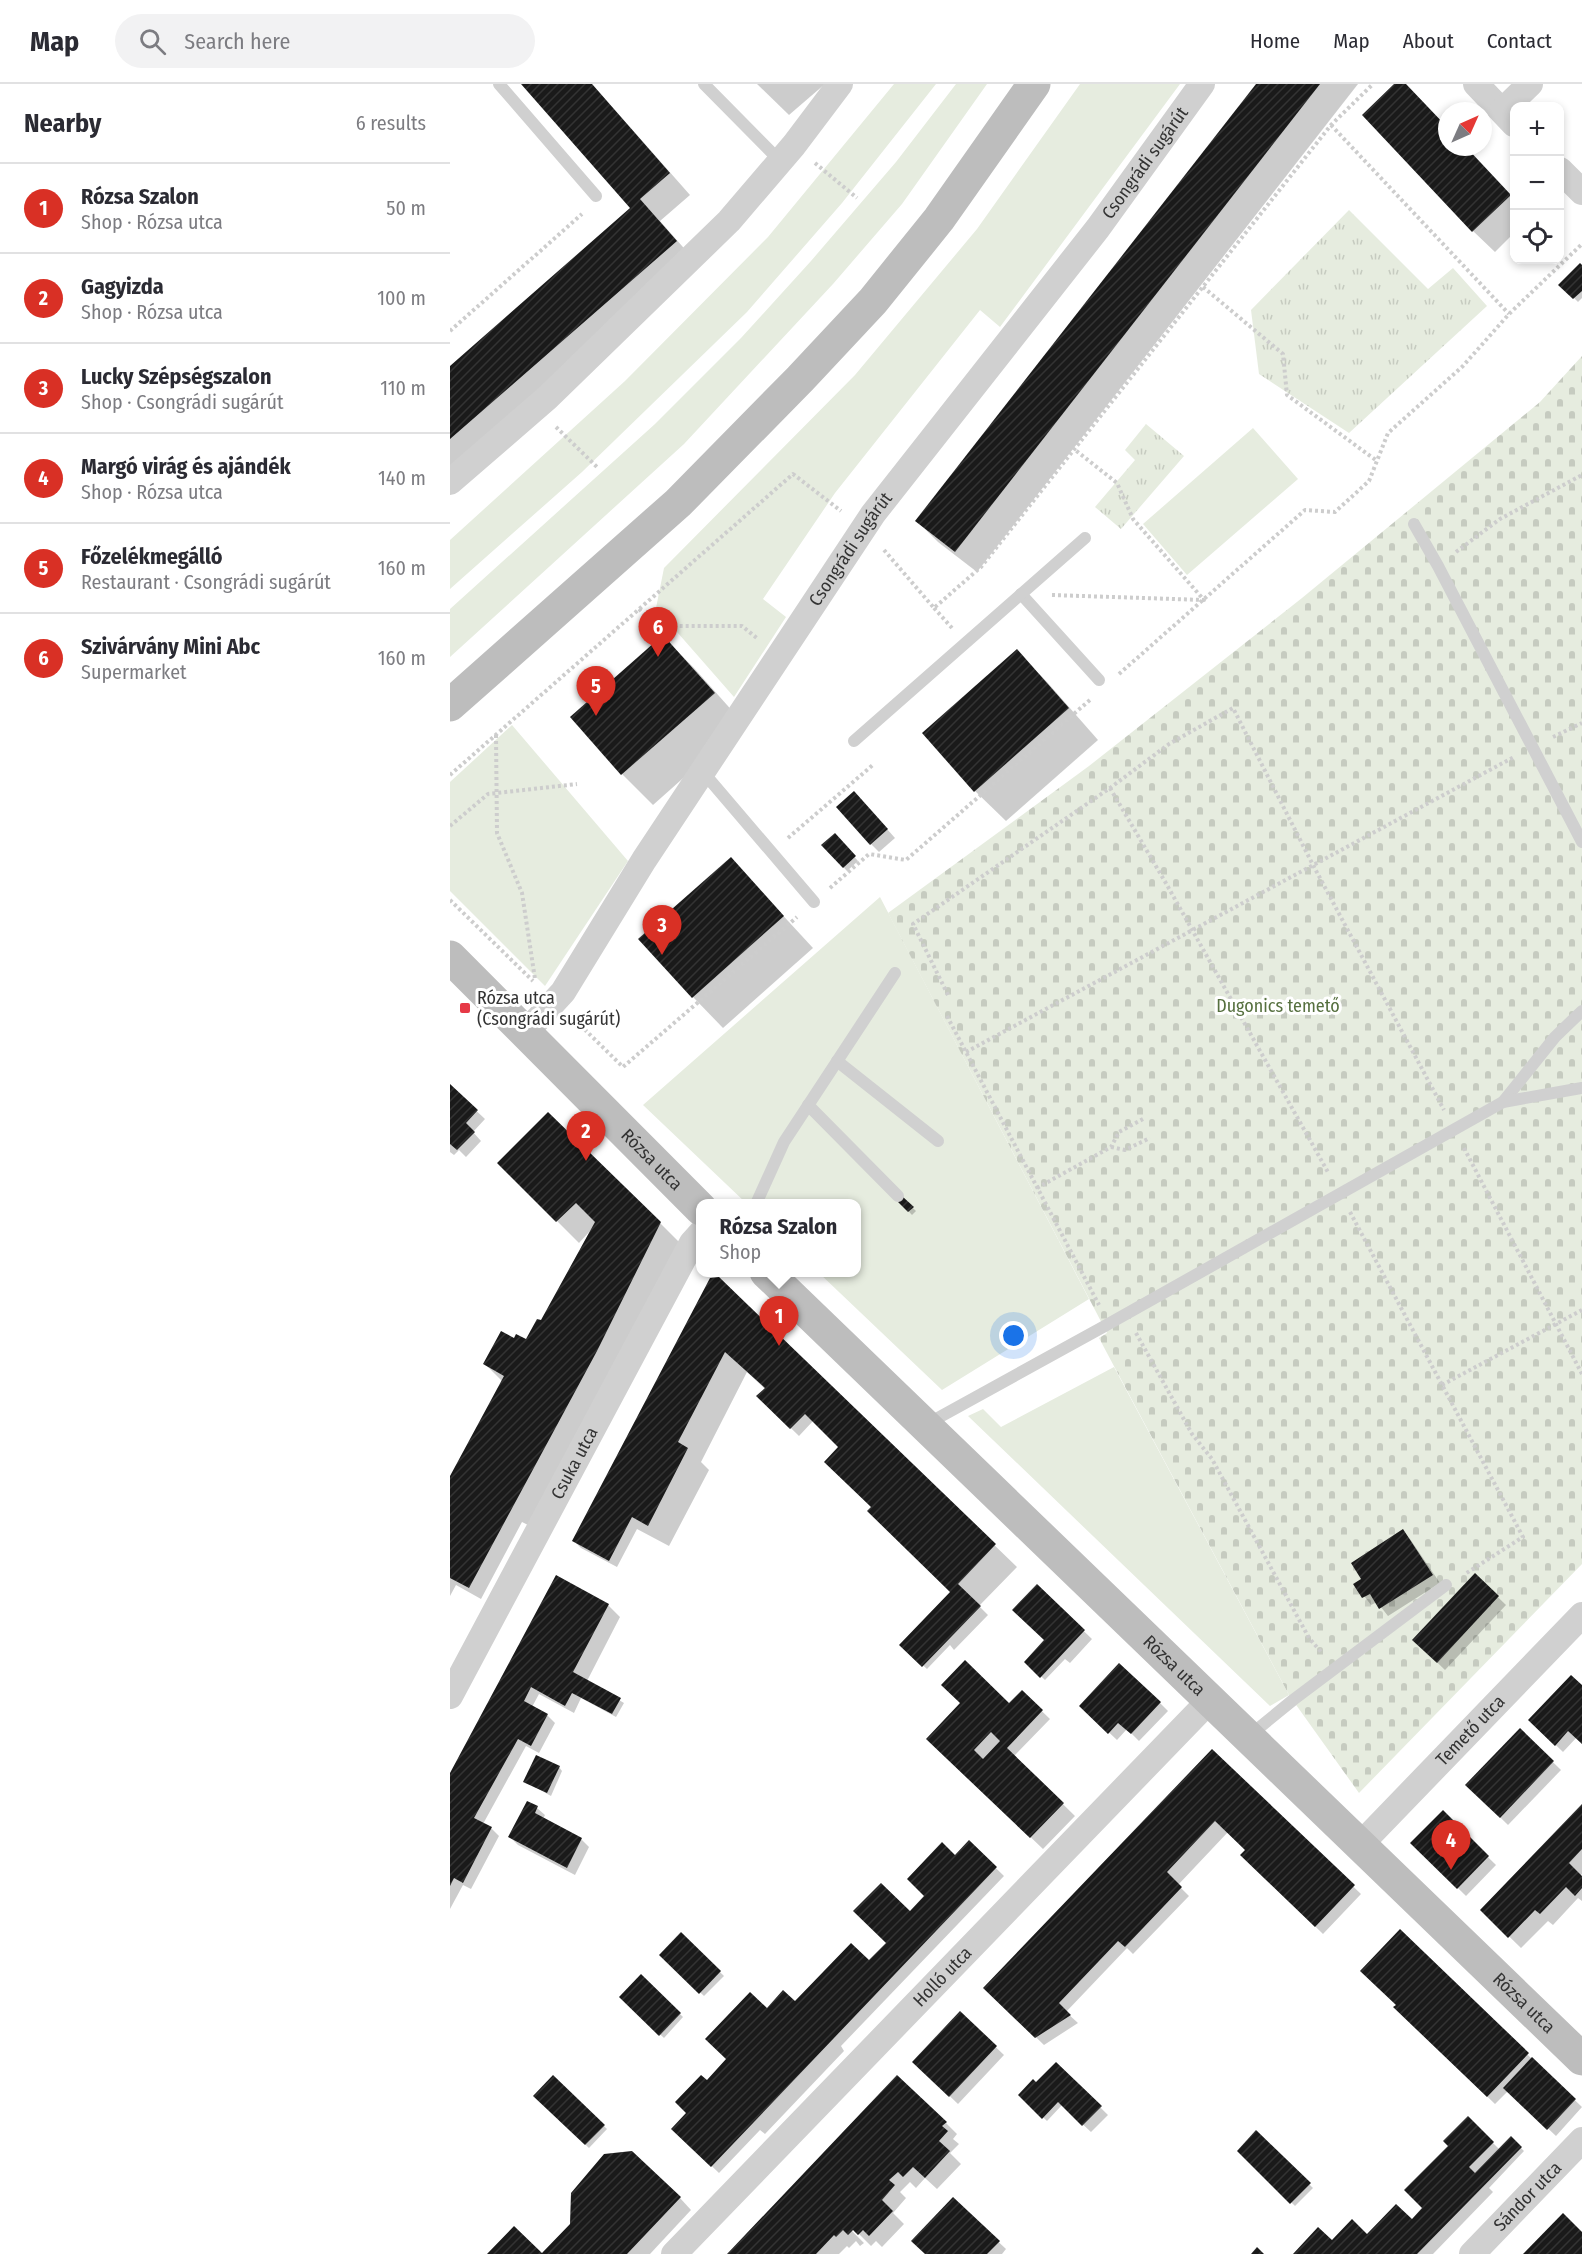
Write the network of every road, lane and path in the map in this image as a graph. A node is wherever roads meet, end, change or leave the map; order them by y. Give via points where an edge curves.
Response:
1 (499, 84) edge
2 (704, 84) edge
3 (840, 84) edge
4 (1034, 84) edge
5 (1202, 84) edge
6 (1373, 84) edge
7 (1476, 84) edge
8 (1530, 84) edge
9 (1508, 117) edge
10 (1331, 125) junction
11 (787, 153) junction
12 (1564, 174) edge
13 (1582, 192) edge
14 (596, 196) joint
15 (857, 198) dead end
16 (1203, 287) junction
17 (1509, 314) dead end
18 (450, 331) edge
19 (536, 407) junction
20 (1074, 449) junction
21 (1377, 460) dead end
22 (598, 468) dead end
23 (1582, 475) edge
24 (450, 482) edge
25 (1414, 524) dead end
26 (864, 528) junction
27 (1085, 538) dead end
28 (1438, 566) junction
29 (1021, 594) junction
30 (639, 609) junction
31 (780, 657) junction
32 (1099, 680) dead end
33 (450, 705) edge
34 (1582, 723) edge
35 (496, 734) junction
36 (854, 741) dead end
37 (1532, 747) junction
38 (874, 764) dead end
39 (703, 772) junction
40 (450, 775) edge
41 (577, 784) dead end
42 (497, 793) junction
43 (450, 825) edge
44 (1582, 842) edge
45 (772, 852) junction
46 (1313, 866) junction
47 (450, 900) edge
48 (814, 902) dead end
49 (450, 957) edge
50 (895, 973) dead end
51 (948, 995) dead end
52 (1582, 1011) edge
53 (947, 1016) dead end
54 (525, 1033) junction
55 (966, 1052) junction
56 (837, 1061) junction
57 (1582, 1088) edge
58 (1503, 1102) junction
59 (808, 1105) junction
60 (1143, 1119) dead end
61 (1454, 1130) junction
62 (1150, 1138) dead end
63 (938, 1141) dead end
64 (1111, 1147) junction
65 (1037, 1188) junction
66 (898, 1196) dead end
67 (758, 1199) edge
68 (696, 1204) edge
69 (696, 1240) edge
70 (771, 1277) edge
71 (1582, 1310) edge
72 (1126, 1314) junction
73 (1556, 1323) junction
74 (1109, 1324) junction
75 (1582, 1374) edge
76 (1442, 1385) dead end
77 (924, 1426) junction
78 (1446, 1585) dead end
79 (1582, 1615) edge
80 (1334, 1669) junction
81 (450, 1696) edge
82 (1210, 1700) junction
83 (1248, 1737) junction
84 (1360, 1845) junction
85 (1582, 2059) edge
86 (1582, 2140) edge
87 (674, 2254) edge
88 (1472, 2254) edge

1 - 14 lane
2 - 11 lane
3 - 11 street
4 - 33 street via 939,219 873,301 808,371 678,503
5 - 26 street, Csongrádi sugárút via 1098,228
6 - 10 path
7 - 9 street
8 - 9 street
10 - 16 path
10 - 17 path
11 - 15 path
11 - 19 street via 729,221
12 - 13 street
14 - 18 path via 587,210
16 - 20 path
16 - 21 path via 1283,354 1287,395
19 - 22 path
19 - 24 street
20 - 26 path via 981,567 934,608
20 - 29 path via 1117,483 1133,519 1204,600
23 - 28 path via 1500,519
25 - 28 lane
26 - 30 path via 793,474
26 - 31 street, Csongrádi sugárút
27 - 29 lane
28 - 37 lane
29 - 32 lane
29 - 36 lane
30 - 31 path via 655,626 742,626
30 - 35 path
31 - 39 street, Csongrádi sugárút
34 - 37 path
35 - 40 path
35 - 42 path
37 - 44 lane
37 - 46 path
38 - 45 path
39 - 45 lane
39 - 54 street, Csongrádi sugárút via 563,992
41 - 42 path
42 - 43 path via 488,794
42 - 47 path via 497,833 522,893 536,983
45 - 48 lane
46 - 51 path via 1233,708 1168,744 913,924
46 - 55 path
46 - 61 path
49 - 54 street, Rózsa utca
50 - 56 lane
52 - 58 lane via 1555,1036
53 - 55 path
54 - 68 street, Rózsa utca
55 - 65 path
56 - 59 lane
56 - 63 lane
57 - 58 lane
58 - 61 lane
59 - 66 lane
59 - 67 lane via 784,1142
60 - 64 path via 1119,1132
61 - 72 lane
61 - 73 path
62 - 64 path via 1125,1150
64 - 65 path
65 - 74 path
69 - 81 street, Csuka utca
70 - 77 street, Rózsa utca
71 - 73 path
72 - 74 lane
72 - 80 path via 1192,1434 1212,1459 1309,1638
73 - 75 path
73 - 76 path
74 - 77 lane
77 - 82 street, Rózsa utca
78 - 80 lane
79 - 84 street, Temető utca
80 - 83 lane
82 - 83 street, Rózsa utca
82 - 87 street, Holló utca
83 - 84 street, Rózsa utca
84 - 85 street, Rózsa utca
86 - 88 street, Sándor utca

